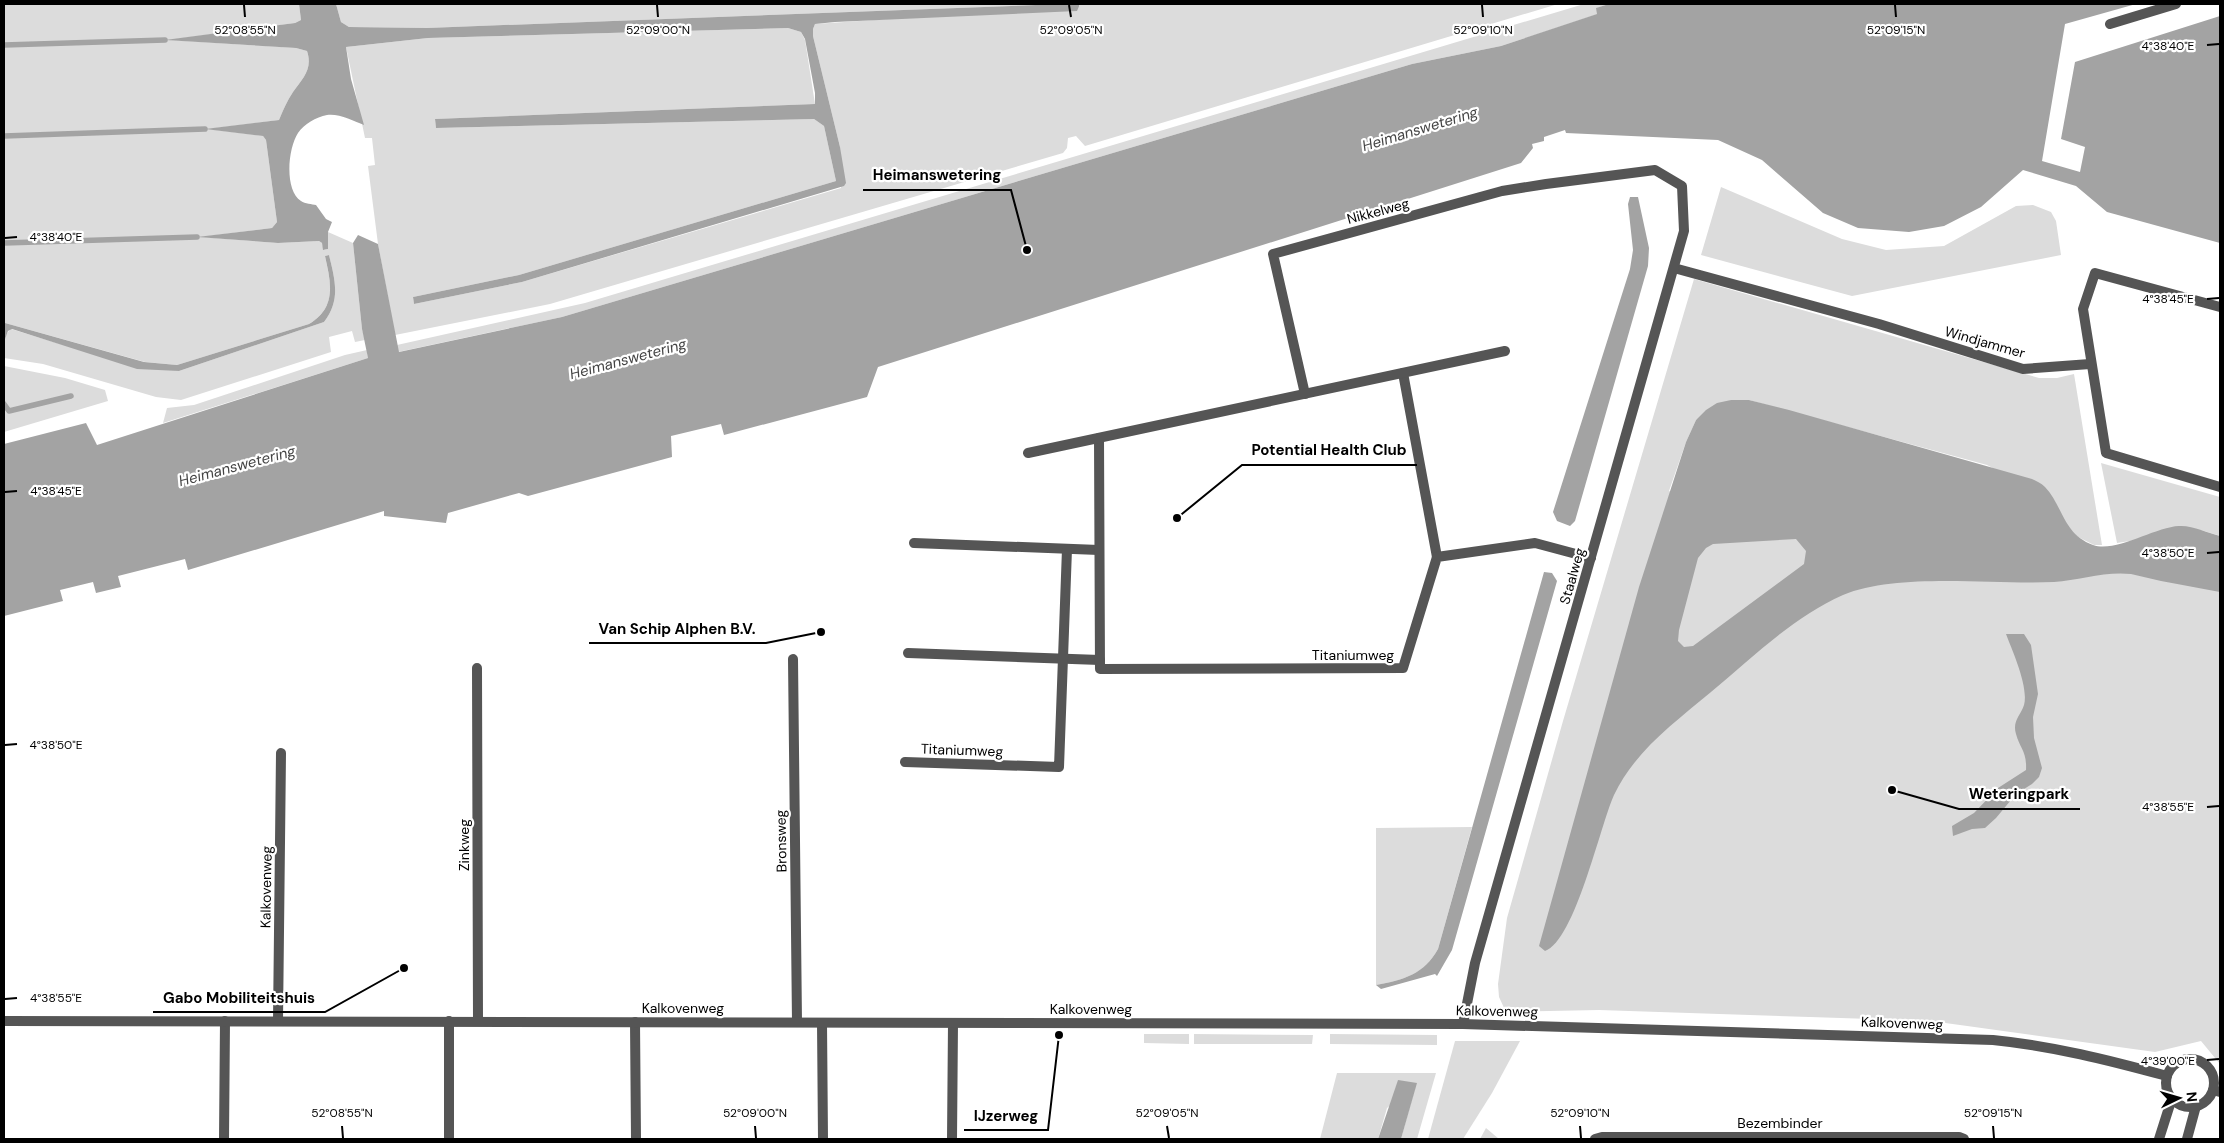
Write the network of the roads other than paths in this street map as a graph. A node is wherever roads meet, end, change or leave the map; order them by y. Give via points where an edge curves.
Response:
1 (2176, 4) edge
2 (2110, 24) dead end
3 (1633, 172) joint
4 (1674, 268) junction
5 (2220, 307) edge
6 (1506, 351) dead end
7 (2090, 364) junction
8 (1403, 373) junction
9 (1306, 394) junction
10 (1099, 438) junction
11 (1028, 453) dead end
12 (2220, 487) edge
13 (914, 544) dead end
14 (1067, 549) junction
15 (1099, 550) junction
16 (1437, 557) junction
17 (1591, 558) junction
18 (908, 653) dead end
19 (1063, 658) junction
20 (792, 659) dead end
21 (1100, 660) junction
22 (477, 668) dead end
23 (282, 753) dead end
24 (904, 762) dead end
25 (225, 1021) junction
26 (278, 1021) junction
27 (449, 1021) junction
28 (478, 1021) junction
29 (4, 1022) edge
30 (635, 1022) junction
31 (797, 1022) junction
32 (822, 1023) junction
33 (953, 1023) junction
34 (1463, 1024) junction
35 (2167, 1076) junction
36 (2216, 1091) edge
37 (2172, 1098) junction
38 (2196, 1106) junction
39 (224, 1139) edge
40 (449, 1139) edge
41 (636, 1139) edge
42 (823, 1139) edge
43 (952, 1139) edge
44 (1595, 1139) edge
45 (1964, 1139) edge
46 (2159, 1139) edge
47 (2187, 1139) edge

1 - 2 street
3 - 4 street, Staalweg via 1654,170 1682,186 1684,231
3 - 9 street, Nikkelweg via 1502,191 1273,254
4 - 7 street, Windjammer via 1879,324 2023,369
4 - 17 street, Staalweg
5 - 7 street via 2095,273 2083,309
6 - 8 street
7 - 12 street via 2106,453
8 - 9 street
8 - 16 street
9 - 10 street
10 - 11 street
10 - 15 street
13 - 14 street
14 - 15 street
14 - 19 street, Titaniumweg
15 - 21 street
16 - 17 street via 1535,543
16 - 21 street, Titaniumweg via 1403,668 1100,669
17 - 34 street, Staalweg via 1475,963
18 - 19 street, Titaniumweg
19 - 21 street, Titaniumweg
19 - 24 street, Titaniumweg via 1060,767
20 - 31 street, Bronsweg
22 - 28 street, Zinkweg
23 - 26 street, Kalkovenweg
25 - 26 street, Kalkovenweg
25 - 29 street, Kalkovenweg
25 - 39 street
26 - 27 street, Kalkovenweg
27 - 28 street, Kalkovenweg
27 - 40 street
28 - 30 street, Kalkovenweg
30 - 31 street, Kalkovenweg
30 - 41 street, Kalkovenweg
31 - 32 street, Kalkovenweg
32 - 33 street, Kalkovenweg
32 - 42 street
33 - 34 street, Kalkovenweg
33 - 43 street
34 - 35 street, Kalkovenweg via 1993,1040 2085,1054
35 - 36 street via 2178,1062 2195,1059 2209,1068
35 - 37 street via 2167,1088
36 - 38 street
37 - 38 street via 2182,1105
37 - 46 street
38 - 47 street
44 - 45 street, Bezembinder via 1764,1136

